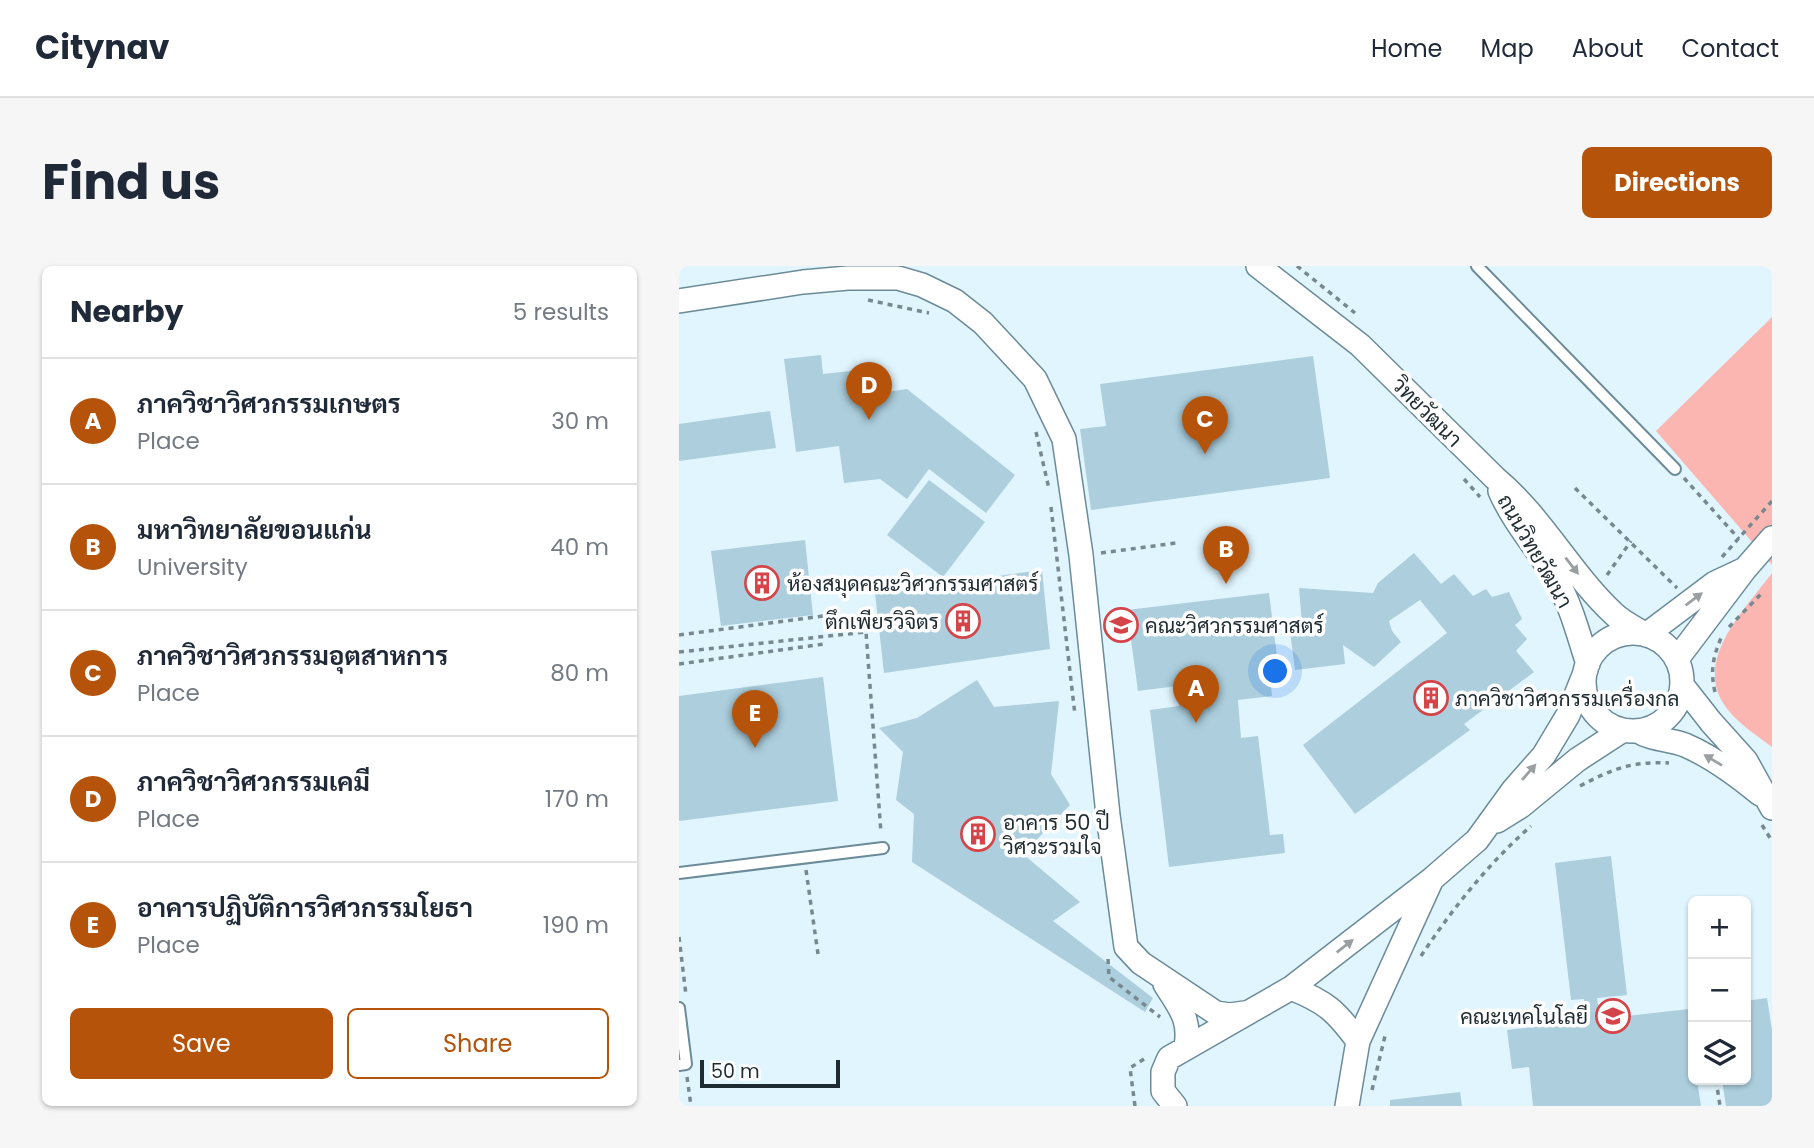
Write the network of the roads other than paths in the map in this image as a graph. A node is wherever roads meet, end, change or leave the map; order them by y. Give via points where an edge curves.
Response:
1 (1258, 266) edge
2 (1477, 266) edge
3 (679, 301) edge
4 (1675, 469) road end
5 (1495, 478) junction
6 (1766, 544) edge
7 (1745, 569) junction
8 (1646, 635) junction
9 (1677, 659) junction
10 (1587, 667) junction
11 (1682, 685) junction
12 (1630, 730) junction
13 (1766, 808) edge
14 (1489, 827) junction
15 (883, 848) road end
16 (679, 873) edge
17 (1432, 879) junction
18 (1162, 978) junction
19 (1291, 988) junction
20 (679, 1009) edge
21 (1244, 1013) junction
22 (1358, 1041) junction
23 (1186, 1046) junction
24 (683, 1065) edge
25 (1175, 1106) edge
26 (1347, 1106) edge

1 - 5 street, วิทยวัฒนา via 1360,345
2 - 4 lane
3 - 18 street via 803,282 898,278 955,301 983,323 1035,379 1064,439 1122,934 1126,947
5 -> 8 street, วิทยวัฒนา via 1518,497 1615,615
5 - 10 street, ถนนวิทยวัฒนา via 1519,527 1558,583
6 - 7 street
8 -> 7 street via 1715,583
7 - 9 street
8 - 9 street
8 - 10 street via 1618,636 1605,642
9 - 11 street
10 - 12 street via 1584,683 1591,708 1599,718
14 -> 10 street via 1544,755 1568,715
11 - 12 street via 1679,699 1664,720
11 - 13 street via 1746,761
13 -> 12 street via 1731,771 1702,754
12 - 14 street via 1577,760
14 - 17 street
15 - 16 lane
19 -> 17 street
17 - 22 street
18 - 21 street via 1216,1013
18 - 23 street via 1184,1013 1189,1032
19 - 21 street
19 - 22 street via 1319,999 1341,1017
20 - 24 lane
21 - 23 street
22 - 26 street
23 - 25 street via 1170,1058 1163,1072 1163,1091

